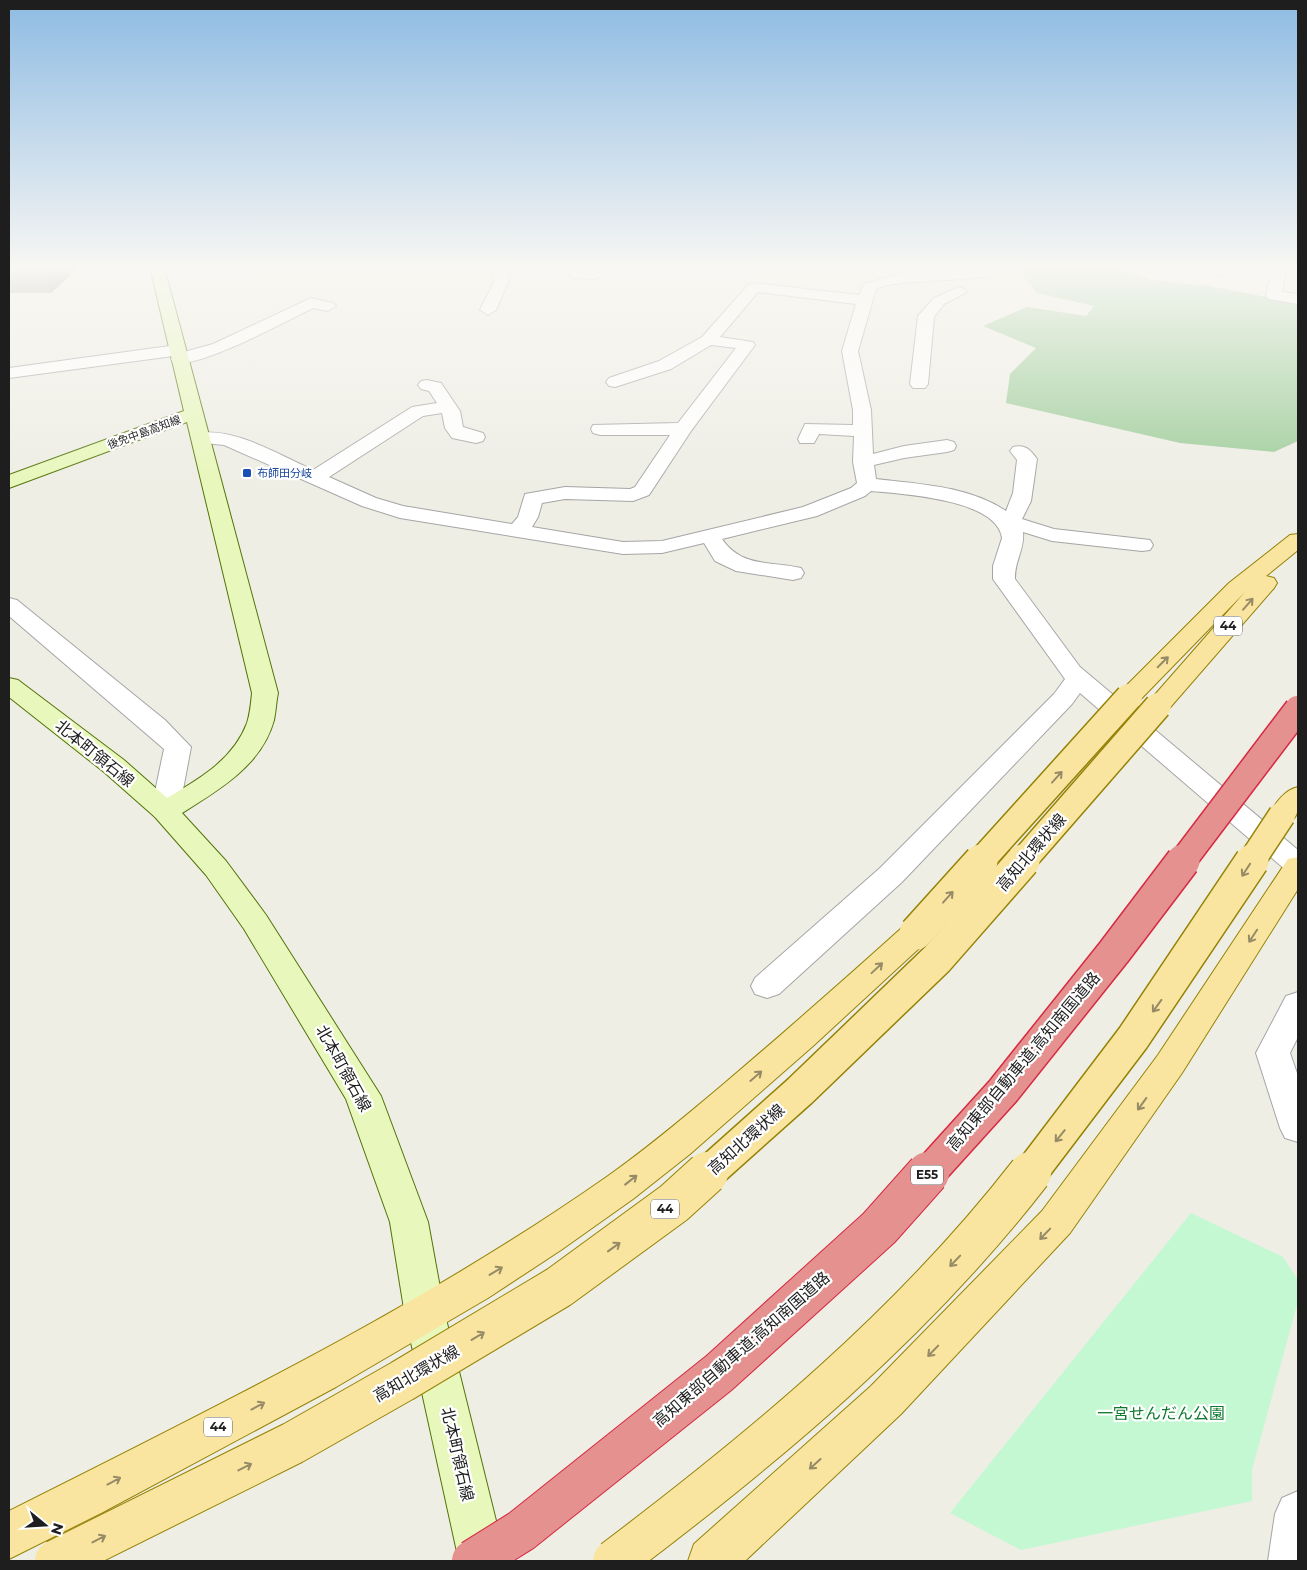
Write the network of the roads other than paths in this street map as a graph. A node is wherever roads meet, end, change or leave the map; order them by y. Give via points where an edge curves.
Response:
1 (175, 340) edge
2 (235, 340) edge
3 (708, 340) edge
4 (710, 340) edge
5 (853, 340) edge
6 (924, 340) edge
7 (178, 354) junction
8 (9, 373) edge
9 (615, 382) dead end
10 (919, 384) dead end
11 (427, 385) dead end
12 (448, 407) junction
13 (193, 414) junction
14 (600, 429) dead end
15 (683, 429) junction
16 (863, 431) junction
17 (476, 437) dead end
18 (201, 438) junction
19 (807, 439) dead end
20 (947, 446) dead end
21 (1020, 451) dead end
22 (865, 473) junction
23 (314, 478) junction
24 (9, 482) edge
25 (1008, 522) junction
26 (516, 532) junction
27 (709, 536) junction
28 (1298, 540) edge
29 (1142, 545) dead end
30 (1298, 546) edge
31 (793, 573) dead end
32 (9, 606) edge
33 (1078, 678) junction
34 (9, 685) edge
35 (1144, 702) junction
36 (1298, 709) edge
37 (1290, 805) edge
38 (166, 811) junction
39 (1298, 865) edge
40 (767, 986) dead end
41 (1298, 1004) edge
42 (1286, 1059) edge
43 (1298, 1128) edge
44 (425, 1315) junction
45 (1298, 1514) edge
46 (9, 1536) edge
47 (56, 1561) edge
48 (473, 1561) edge
49 (483, 1561) edge
50 (614, 1561) edge
51 (711, 1561) edge
52 (1291, 1561) edge

1 - 7 main road, 後免中島高知線
2 - 7 street via 219,348
3 - 9 street via 665,365
4 - 15 street via 746,345
5 - 16 street via 850,351
6 - 10 street
7 - 8 street
7 - 13 main road, 後免中島高知線
11 - 12 street via 435,387
12 - 17 street via 459,434
12 - 23 street via 418,411
13 - 18 main road
13 - 24 main road, 後免中島高知線
14 - 15 street
15 - 26 street via 642,490 633,495 565,493 532,498 530,517
16 - 19 street via 812,428
16 - 22 street
18 - 23 street via 227,439
18 - 38 main road via 265,693 260,724 247,750 218,778
20 - 22 street via 904,452
21 - 25 street via 1027,460 1021,506
22 - 25 street via 963,498 995,512
22 - 27 street via 858,492 810,512
23 - 26 street via 382,507
25 - 29 street via 1052,535
25 - 33 street via 1013,534 1012,546 1002,569 1004,580
26 - 27 street via 623,548 662,547
27 - 31 street via 724,556 744,566
35 -> 28 main road via 1237,588
35 -> 30 main road, 高知北環状線 / 44
32 - 38 street via 178,747
33 - 39 street
33 - 40 street via 1063,699 891,875
34 - 38 main road, 北本町領石線 via 114,766
44 -> 35 main road, bridge via 529,1251 679,1142 809,1031 916,933
47 -> 35 main road, 高知北環状線 / 44, bridge via 293,1443 402,1381 560,1287 674,1203 800,1091 937,959
36 - 48 highway, 高知東部自動車道;高知南国道路 / E55, bridge via 1114,952 1003,1090 879,1228 719,1373 521,1531
37 -> 50 main road, bridge via 1166,993 1087,1103 982,1233 843,1372 749,1454
38 - 44 main road, 北本町領石線 via 216,868 255,922 363,1096 409,1222
39 -> 51 main road via 1170,1064 1056,1222 886,1400
41 - 42 street
42 - 43 street
46 -> 44 main road, 44
44 - 49 main road, 北本町領石線
45 - 52 street

